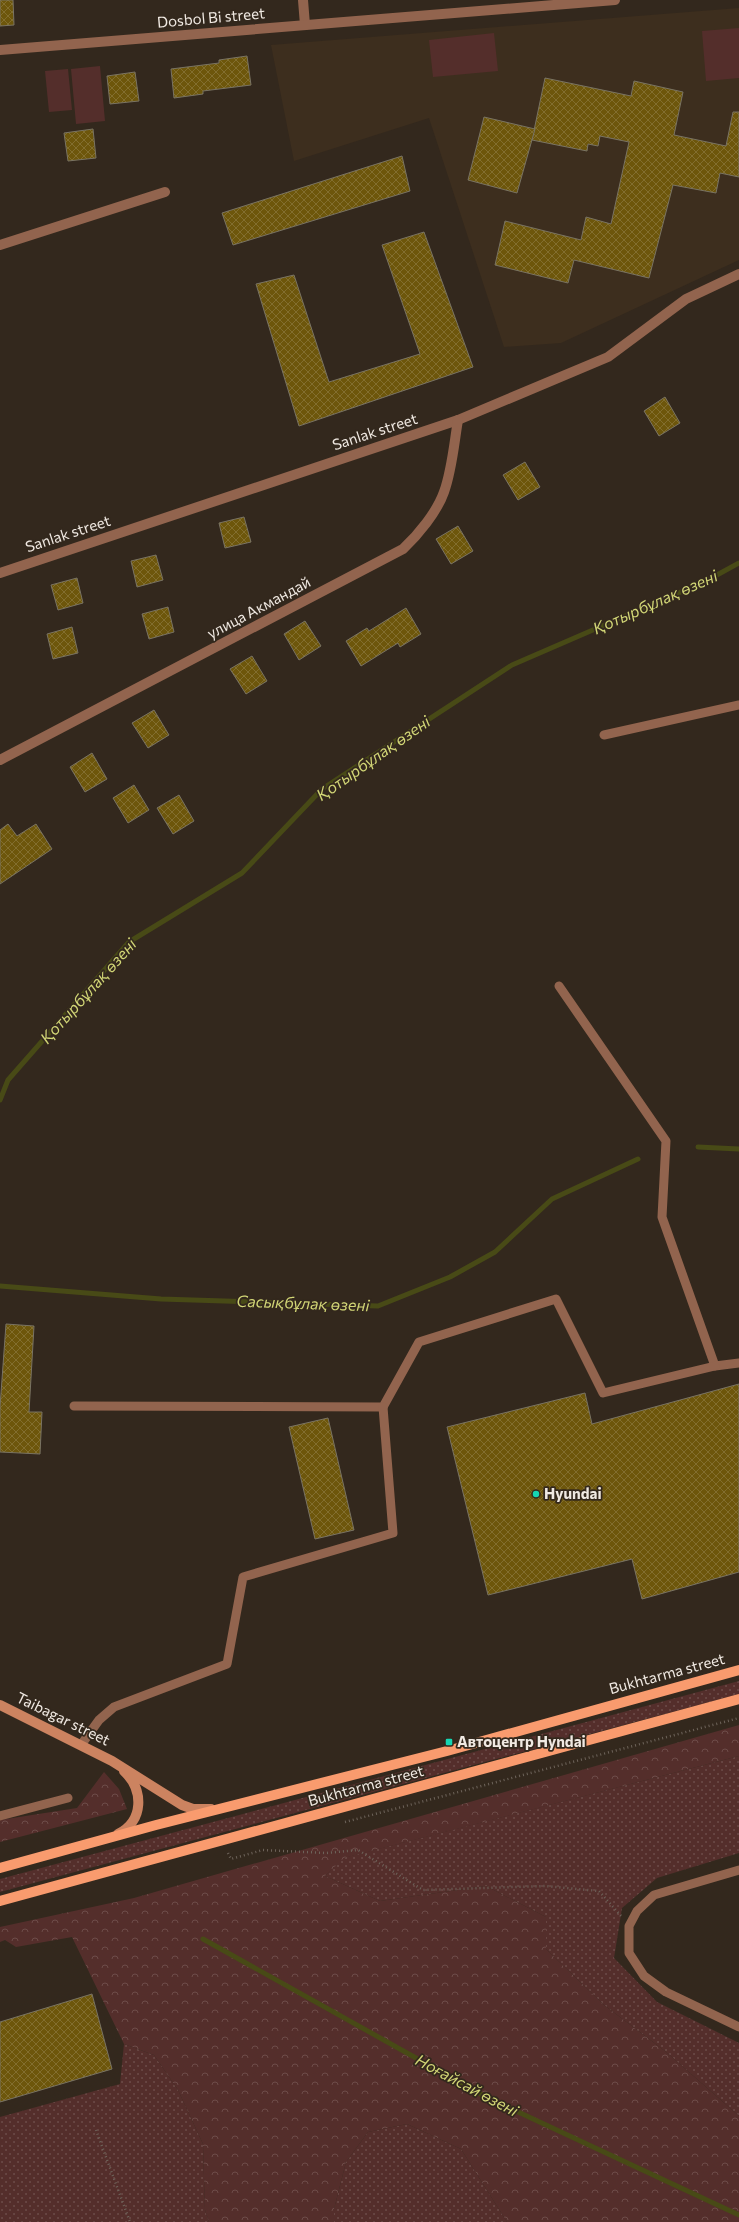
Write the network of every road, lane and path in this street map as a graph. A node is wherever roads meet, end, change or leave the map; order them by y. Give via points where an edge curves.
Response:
1 (303, 0) edge
2 (615, 0) edge
3 (305, 25) junction
4 (0, 50) edge
5 (165, 192) dead end
6 (0, 245) edge
7 (739, 274) edge
8 (458, 420) junction
9 (0, 573) edge
10 (739, 705) edge
11 (604, 735) dead end
12 (0, 760) edge
13 (558, 986) dead end
14 (739, 1363) edge
15 (715, 1366) junction
16 (74, 1406) dead end
17 (383, 1407) junction
18 (739, 1670) edge
19 (739, 1699) edge
20 (0, 1705) edge
21 (739, 1718) edge
22 (81, 1745) junction
23 (112, 1761) junction
24 (68, 1798) dead end
25 (218, 1809) junction
26 (0, 1816) edge
27 (343, 1823) dead end
28 (108, 1838) junction
29 (236, 1851) dead end
30 (228, 1853) junction
31 (221, 1855) dead end
32 (0, 1868) edge
33 (739, 1870) edge
34 (0, 1901) edge
35 (629, 1926) junction
36 (739, 2027) edge
37 (96, 2130) dead end
38 (130, 2222) edge

1 - 3 street
2 - 3 street, Dosbol Bi street
3 - 4 street, Dosbol Bi street
5 - 6 street
7 - 8 street, Sanlak street via 686,299 608,357
8 - 9 street, Sanlak street
8 - 12 street, улица Акмандай via 443,495 418,535 403,550
10 - 11 lane
13 - 15 lane via 666,1141 662,1217
14 - 15 lane
15 - 17 lane via 602,1393 556,1299 419,1342
16 - 17 lane
17 - 22 lane via 393,1533 243,1577 227,1664 114,1707 99,1720
18 - 25 main road, Bukhtarma street via 447,1751
19 - 34 main road, Bukhtarma street
20 - 22 main road, Taibagar street
21 - 27 path
22 - 23 main road, Taibagar street
23 - 25 main road via 182,1805 193,1809
23 - 28 main road via 127,1774 134,1785 139,1797 139,1811 129,1827
24 - 26 lane
25 - 28 main road, Bukhtarma street
28 - 32 main road, Bukhtarma street
29 - 30 path
30 - 31 path
30 - 35 path via 231,1859 263,1850 358,1850 423,1890 545,1886 599,1891
33 - 35 lane via 654,1895 637,1911
35 - 36 lane via 629,1953 644,1976 666,1992
37 - 38 path

